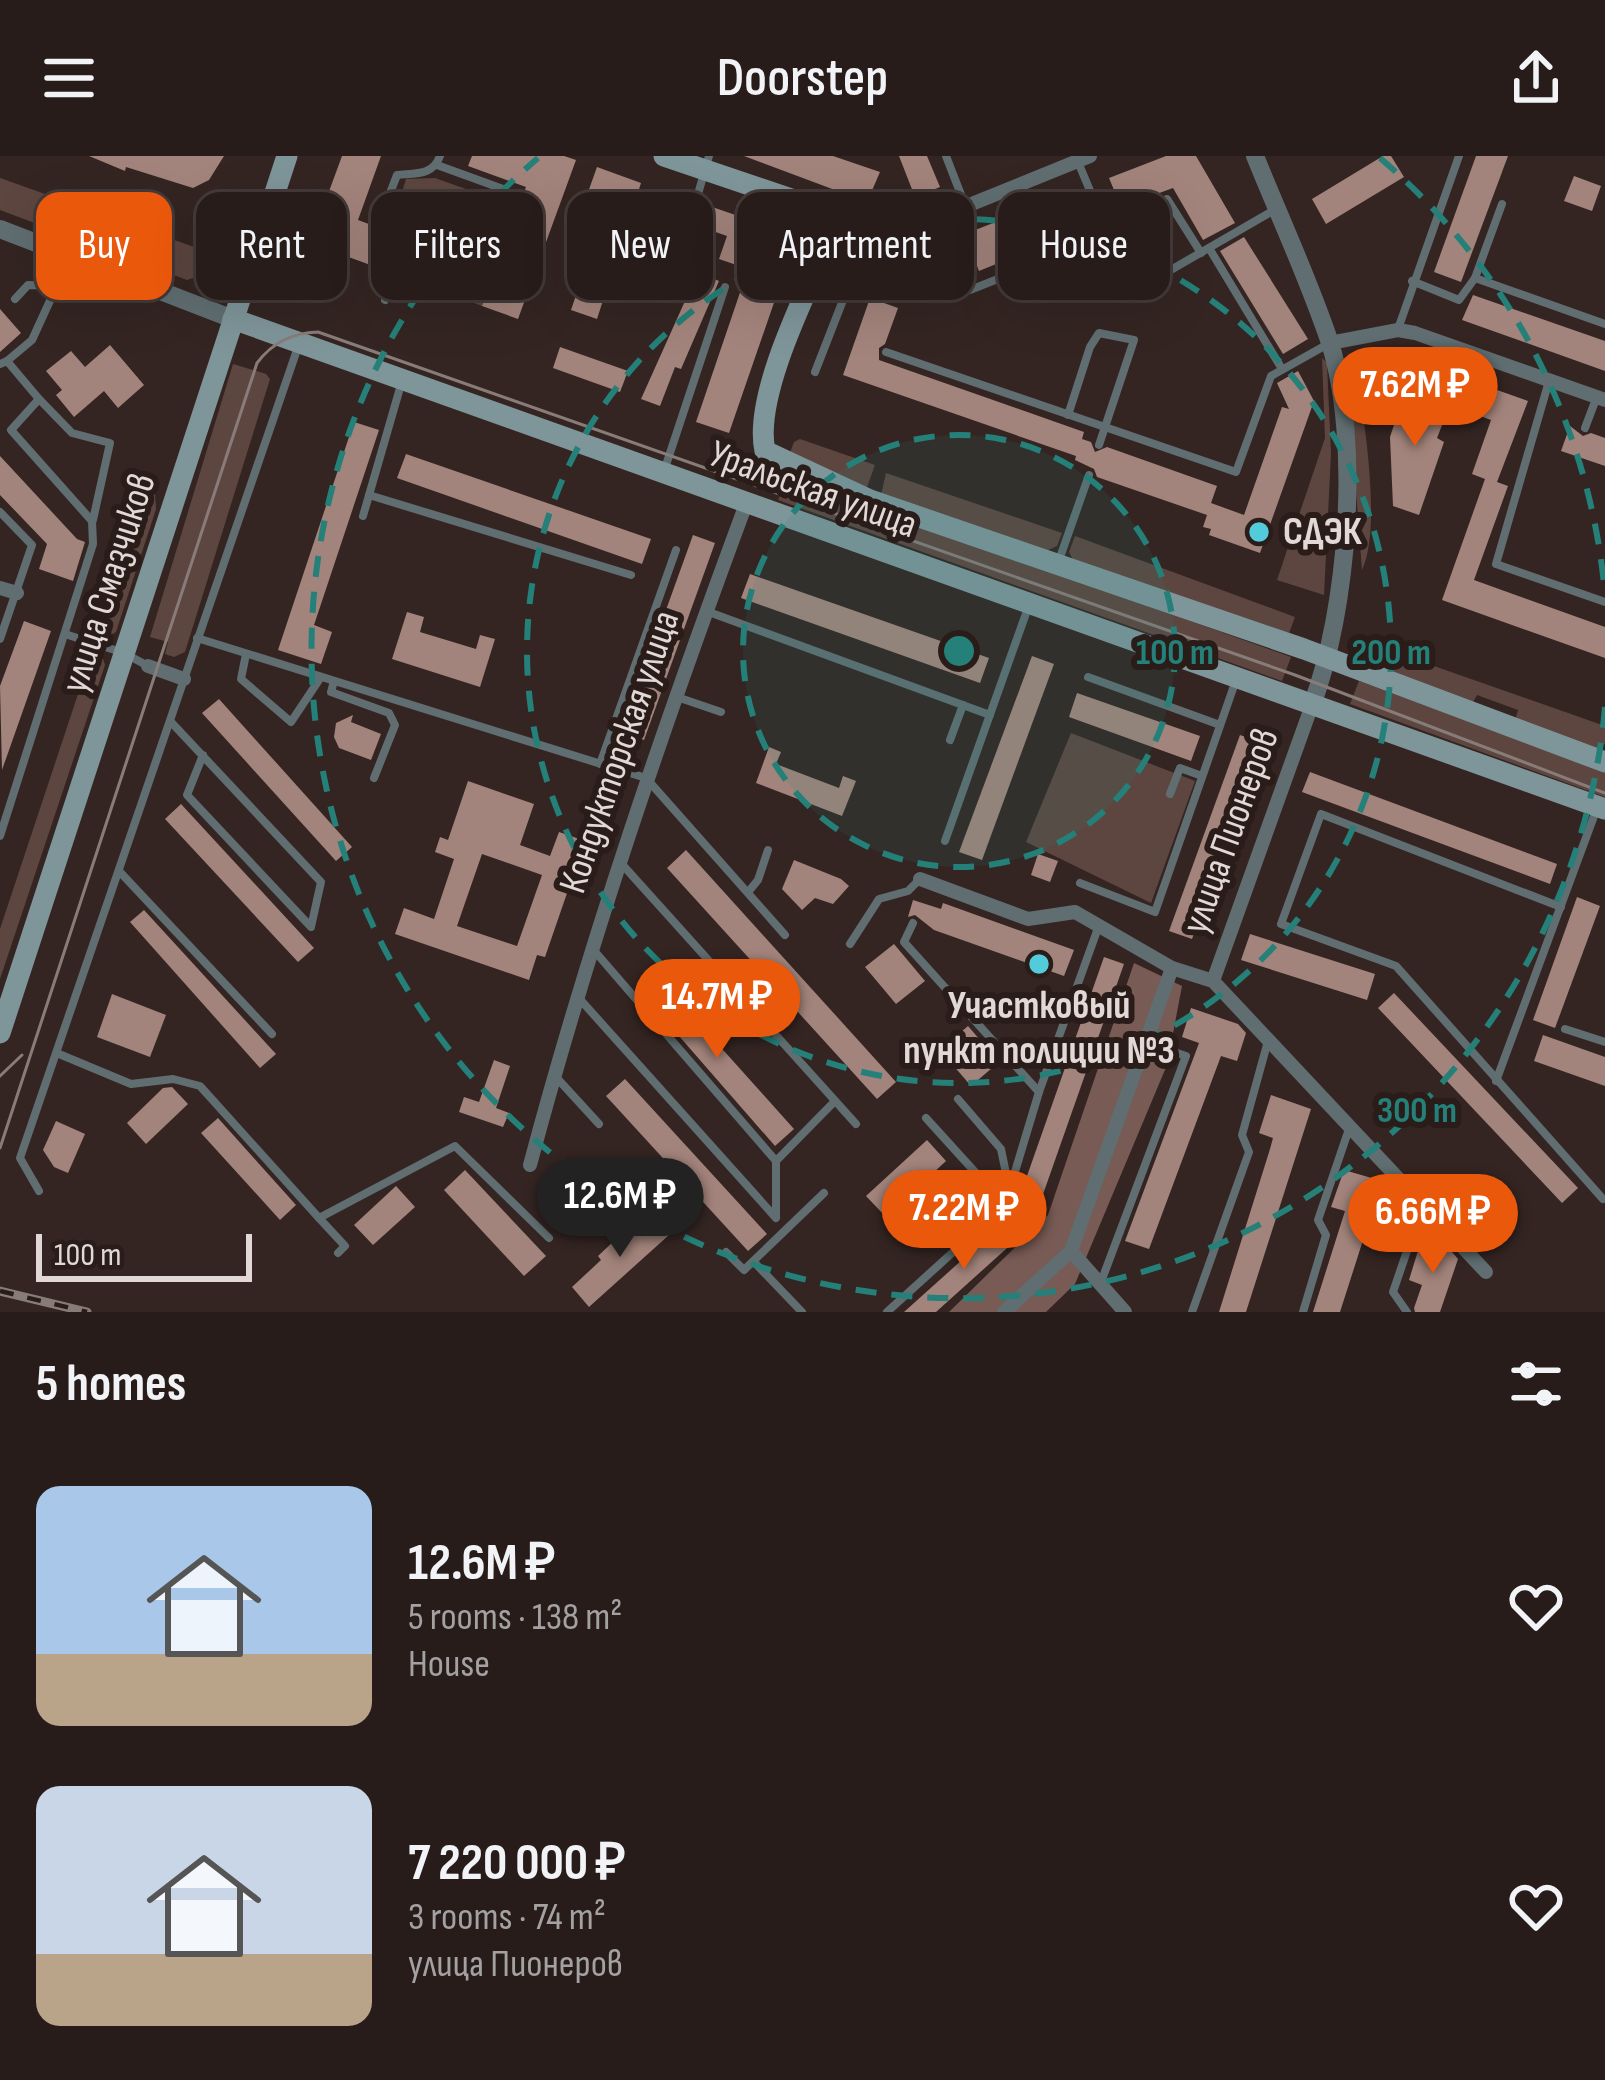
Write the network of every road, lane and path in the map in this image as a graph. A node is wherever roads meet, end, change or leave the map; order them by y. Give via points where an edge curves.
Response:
1 (286, 156) edge
2 (664, 156) edge
3 (946, 156) edge
4 (1255, 156) edge
5 (1459, 156) edge
6 (1084, 159) edge
7 (439, 161) edge
8 (708, 163) edge
9 (699, 192) edge
10 (777, 192) edge
11 (960, 192) edge
12 (1094, 192) edge
13 (974, 203) edge
14 (1170, 203) edge
15 (1502, 204) dead end
16 (1276, 208) junction
17 (0, 229) edge
18 (36, 243) edge
19 (1205, 250) junction
20 (1170, 270) edge
21 (1474, 278) junction
22 (1412, 281) junction
23 (36, 285) edge
24 (724, 287) dead end
25 (172, 296) edge
26 (15, 299) dead end
27 (51, 300) edge
28 (804, 300) edge
29 (843, 300) edge
30 (232, 319) junction
31 (1605, 324) edge
32 (1398, 330) junction
33 (299, 342) junction
34 (1330, 343) junction
35 (1452, 346) junction
36 (886, 352) dead end
37 (3, 363) edge
38 (1282, 369) junction
39 (815, 372) dead end
40 (402, 380) junction
41 (1550, 380) junction
42 (1438, 385) dead end
43 (39, 399) junction
44 (1601, 399) edge
45 (1068, 415) junction
46 (1106, 428) junction
47 (1585, 428) dead end
48 (1099, 445) dead end
49 (664, 475) junction
50 (1090, 475) dead end
51 (369, 495) junction
52 (746, 504) junction
53 (0, 512) edge
54 (363, 516) dead end
55 (92, 521) junction
56 (676, 550) dead end
57 (1057, 564) junction
58 (631, 575) dead end
59 (0, 588) edge
60 (17, 593) junction
61 (1605, 602) edge
62 (1029, 604) junction
63 (706, 611) junction
64 (65, 634) junction
65 (197, 638) junction
66 (0, 639) edge
67 (124, 653) junction
68 (246, 654) junction
69 (1329, 658) junction
70 (148, 666) joint
71 (321, 677) junction
72 (1088, 677) dead end
73 (1236, 678) junction
74 (184, 679) junction
75 (334, 681) junction
76 (675, 697) junction
77 (963, 705) junction
78 (1312, 705) junction
79 (721, 712) dead end
80 (990, 715) junction
81 (170, 721) junction
82 (1220, 725) junction
83 (950, 740) dead end
84 (203, 755) junction
85 (1605, 762) edge
86 (600, 764) junction
87 (1202, 776) junction
88 (374, 778) dead end
89 (646, 778) junction
90 (1170, 794) dead end
91 (1601, 808) edge
92 (0, 836) edge
93 (945, 841) dead end
94 (767, 850) dead end
95 (619, 861) junction
96 (119, 871) junction
97 (920, 879) joint
98 (1080, 883) dead end
99 (748, 891) junction
100 (1561, 908) junction
101 (914, 923) dead end
102 (1099, 926) junction
103 (785, 935) dead end
104 (850, 944) dead end
105 (591, 947) junction
106 (1172, 968) junction
107 (1213, 981) junction
108 (576, 995) junction
109 (1565, 1029) dead end
110 (0, 1034) edge
111 (272, 1034) dead end
112 (1268, 1040) junction
113 (1148, 1042) junction
114 (1605, 1042) edge
115 (59, 1054) junction
116 (554, 1075) junction
117 (1496, 1081) junction
118 (1039, 1092) junction
119 (958, 1099) dead end
120 (834, 1102) junction
121 (926, 1118) dead end
122 (598, 1124) dead end
123 (856, 1124) dead end
124 (1349, 1126) junction
125 (776, 1161) junction
126 (530, 1165) dead end
127 (1009, 1190) junction
128 (39, 1191) dead end
129 (824, 1193) dead end
130 (1603, 1199) edge
131 (1005, 1204) junction
132 (1423, 1204) junction
133 (320, 1218) junction
134 (549, 1238) dead end
135 (1071, 1251) junction
136 (726, 1252) dead end
137 (338, 1253) dead end
138 (754, 1262) junction
139 (1486, 1272) dead end
140 (1100, 1284) junction
141 (802, 1312) edge
142 (887, 1312) edge
143 (1004, 1312) edge
144 (1125, 1312) edge
145 (1192, 1312) edge
146 (1303, 1312) edge
147 (1407, 1312) edge

1 - 30 main road, улица Смазчиков
2 - 8 main road
3 - 11 lane
4 - 16 street
5 - 22 lane
6 - 12 lane
6 - 13 street
7 - 7 lane via 503,189 481,250 382,214 397,175 427,172
8 - 9 lane
8 - 10 main road
14 - 19 lane
15 - 21 lane
16 - 19 lane
16 - 34 street
17 - 18 street, Уральская улица
19 - 20 lane
19 - 38 lane
21 - 22 lane via 1459,300
21 - 31 lane
22 - 32 lane
23 - 26 lane
24 - 49 lane
25 - 30 street, Уральская улица
27 - 37 lane via 32,340
28 - 57 main road, Уральская улица via 766,400 765,451 870,500
29 - 39 lane
30 - 33 main road, Уральская улица
30 - 67 main road, улица Смазчиков
32 - 34 street
32 - 35 street
33 - 40 main road, Уральская улица
33 - 65 lane
34 - 38 lane
34 - 69 street via 1342,413 1346,534
35 - 41 street
35 - 42 lane
36 - 45 lane
37 - 43 lane
38 - 46 lane via 1271,376 1236,472
40 - 49 main road, Уральская улица
40 - 51 lane
41 - 44 street
41 - 61 lane via 1496,564
43 - 55 lane via 11,430
43 - 55 lane via 72,433 110,443
44 - 47 lane
45 - 46 lane
45 - 46 lane via 1099,333 1134,340
46 - 48 lane
49 - 52 main road, Уральская улица
50 - 57 lane
51 - 54 lane
51 - 58 lane
52 - 62 main road, Уральская улица
52 - 63 street, Кондукторская улица
53 - 60 lane via 32,545
55 - 64 lane via 93,544
56 - 86 lane
57 - 69 main road, Уральская улица
59 - 60 street
60 - 66 lane
62 - 73 main road, Уральская улица
62 - 80 lane
63 - 76 street, Кондукторская улица
63 - 77 lane
64 - 67 lane
64 - 92 lane
65 - 68 lane
65 - 74 lane
67 - 70 lane
67 - 110 main road, улица Смазчиков
68 - 71 lane
68 - 71 lane via 241,679 291,722
69 - 78 street
69 - 85 main road, Уральская улица
70 - 74 street
71 - 75 lane
72 - 82 lane
73 - 78 main road, Уральская улица
73 - 82 lane
74 - 81 lane
75 - 86 lane
75 - 88 lane via 331,692 389,713 395,725
76 - 79 lane
76 - 89 street, Кондукторская улица
77 - 80 lane
77 - 83 lane
78 - 91 main road, Уральская улица
78 - 107 street, улица Пионеров
80 - 93 lane
81 - 84 lane
81 - 96 lane
82 - 87 lane
84 - 84 lane via 321,882 311,927 187,795
86 - 89 lane
87 - 90 lane via 1180,768
87 - 98 lane via 1155,913
89 - 95 street, Кондукторская улица
89 - 99 lane
91 - 100 lane
94 - 99 lane
95 - 105 street, Кондукторская улица
95 - 120 lane
96 - 111 lane
96 - 115 lane
97 - 102 street via 1028,919 1075,912
97 - 104 lane via 879,899
99 - 103 lane
100 - 117 lane
100 - 117 lane via 1321,814 1281,924 1396,966
101 - 118 lane via 904,942
102 - 106 street
102 - 118 lane
105 - 108 street, Кондукторская улица
105 - 125 lane
106 - 107 street
106 - 113 street, улица Пионеров
107 - 112 street
108 - 116 street, Кондукторская улица
108 - 125 lane via 776,1218
109 - 114 lane
112 - 124 street
112 - 145 lane via 1242,1135 1249,1152
113 - 135 street, улица Пионеров
113 - 140 lane via 1186,1056
115 - 128 lane via 20,1158
115 - 133 lane via 131,1084 173,1079 200,1086
116 - 122 lane
116 - 126 street, Кондукторская улица
117 - 130 lane
118 - 127 lane
119 - 127 lane via 1001,1149
120 - 123 lane
120 - 125 lane
121 - 131 lane
124 - 132 street
124 - 146 lane via 1318,1220 1326,1235
127 - 131 lane
129 - 138 lane
131 - 142 lane
132 - 139 street
132 - 147 lane via 1393,1292
133 - 134 lane via 455,1146
133 - 137 lane via 345,1246
135 - 140 street
135 - 143 street, улица Пионеров
136 - 138 lane via 744,1270
138 - 141 lane
140 - 144 street

